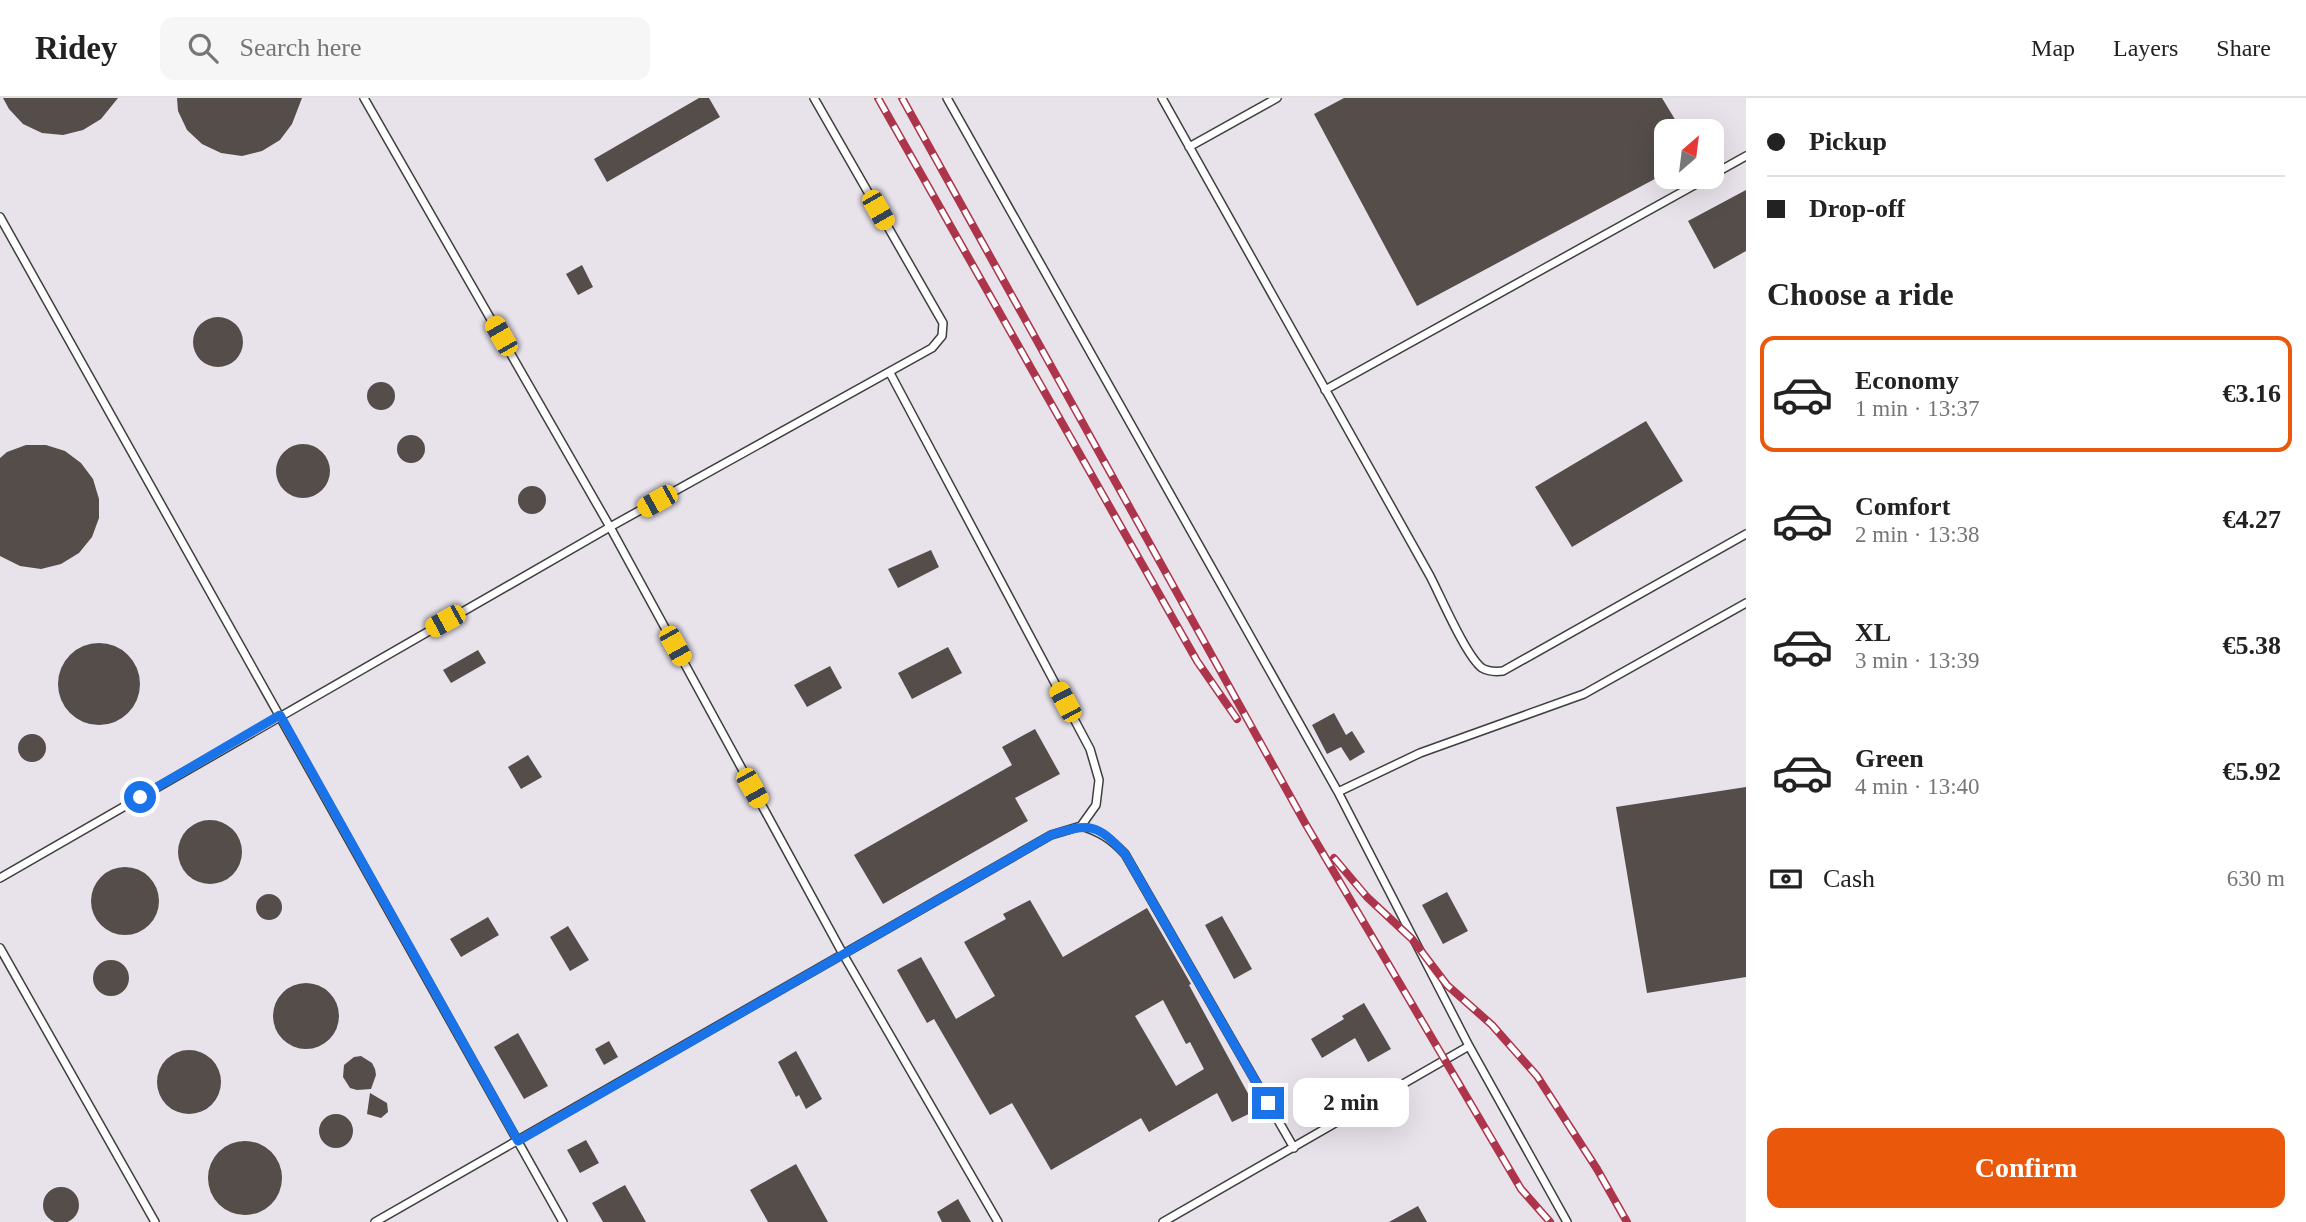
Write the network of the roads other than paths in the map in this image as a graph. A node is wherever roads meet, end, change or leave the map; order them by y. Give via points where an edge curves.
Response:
1 (364, 98) edge
2 (814, 98) edge
3 (947, 98) edge
4 (1162, 98) edge
5 (1277, 98) edge
6 (1189, 147) junction
7 (1746, 156) edge
8 (1724, 168) edge
9 (1687, 189) edge
10 (0, 217) edge
11 (890, 373) junction
12 (1325, 390) junction
13 (610, 527) junction
14 (1746, 534) edge
15 (1746, 603) edge
16 (280, 715) junction
17 (1338, 792) junction
18 (1081, 825) junction
19 (0, 878) edge
20 (0, 948) edge
21 (843, 954) junction
22 (1469, 1046) junction
23 (518, 1141) junction
24 (1294, 1148) junction
25 (155, 1222) edge
26 (375, 1222) edge
27 (563, 1222) edge
28 (998, 1222) edge
29 (1163, 1222) edge
30 (1567, 1222) edge

1 - 13 lane
2 - 11 lane via 943,323 942,336 932,348
3 - 17 lane
4 - 6 lane
5 - 6 lane
6 - 12 lane
7 - 8 lane
9 - 12 lane
10 - 16 lane
11 - 13 lane
11 - 18 lane via 1090,749 1098,780 1096,805
12 - 14 lane via 1471,656 1484,670 1503,671
13 - 16 lane
13 - 21 lane
15 - 17 lane via 1584,694 1420,753
16 - 19 lane
16 - 23 lane
17 - 22 lane
18 - 21 lane via 1051,835
18 - 24 lane via 1100,832 1125,854
20 - 25 lane
21 - 23 lane
21 - 28 lane
22 - 24 lane
22 - 30 lane
23 - 26 lane
23 - 27 lane
24 - 29 lane

